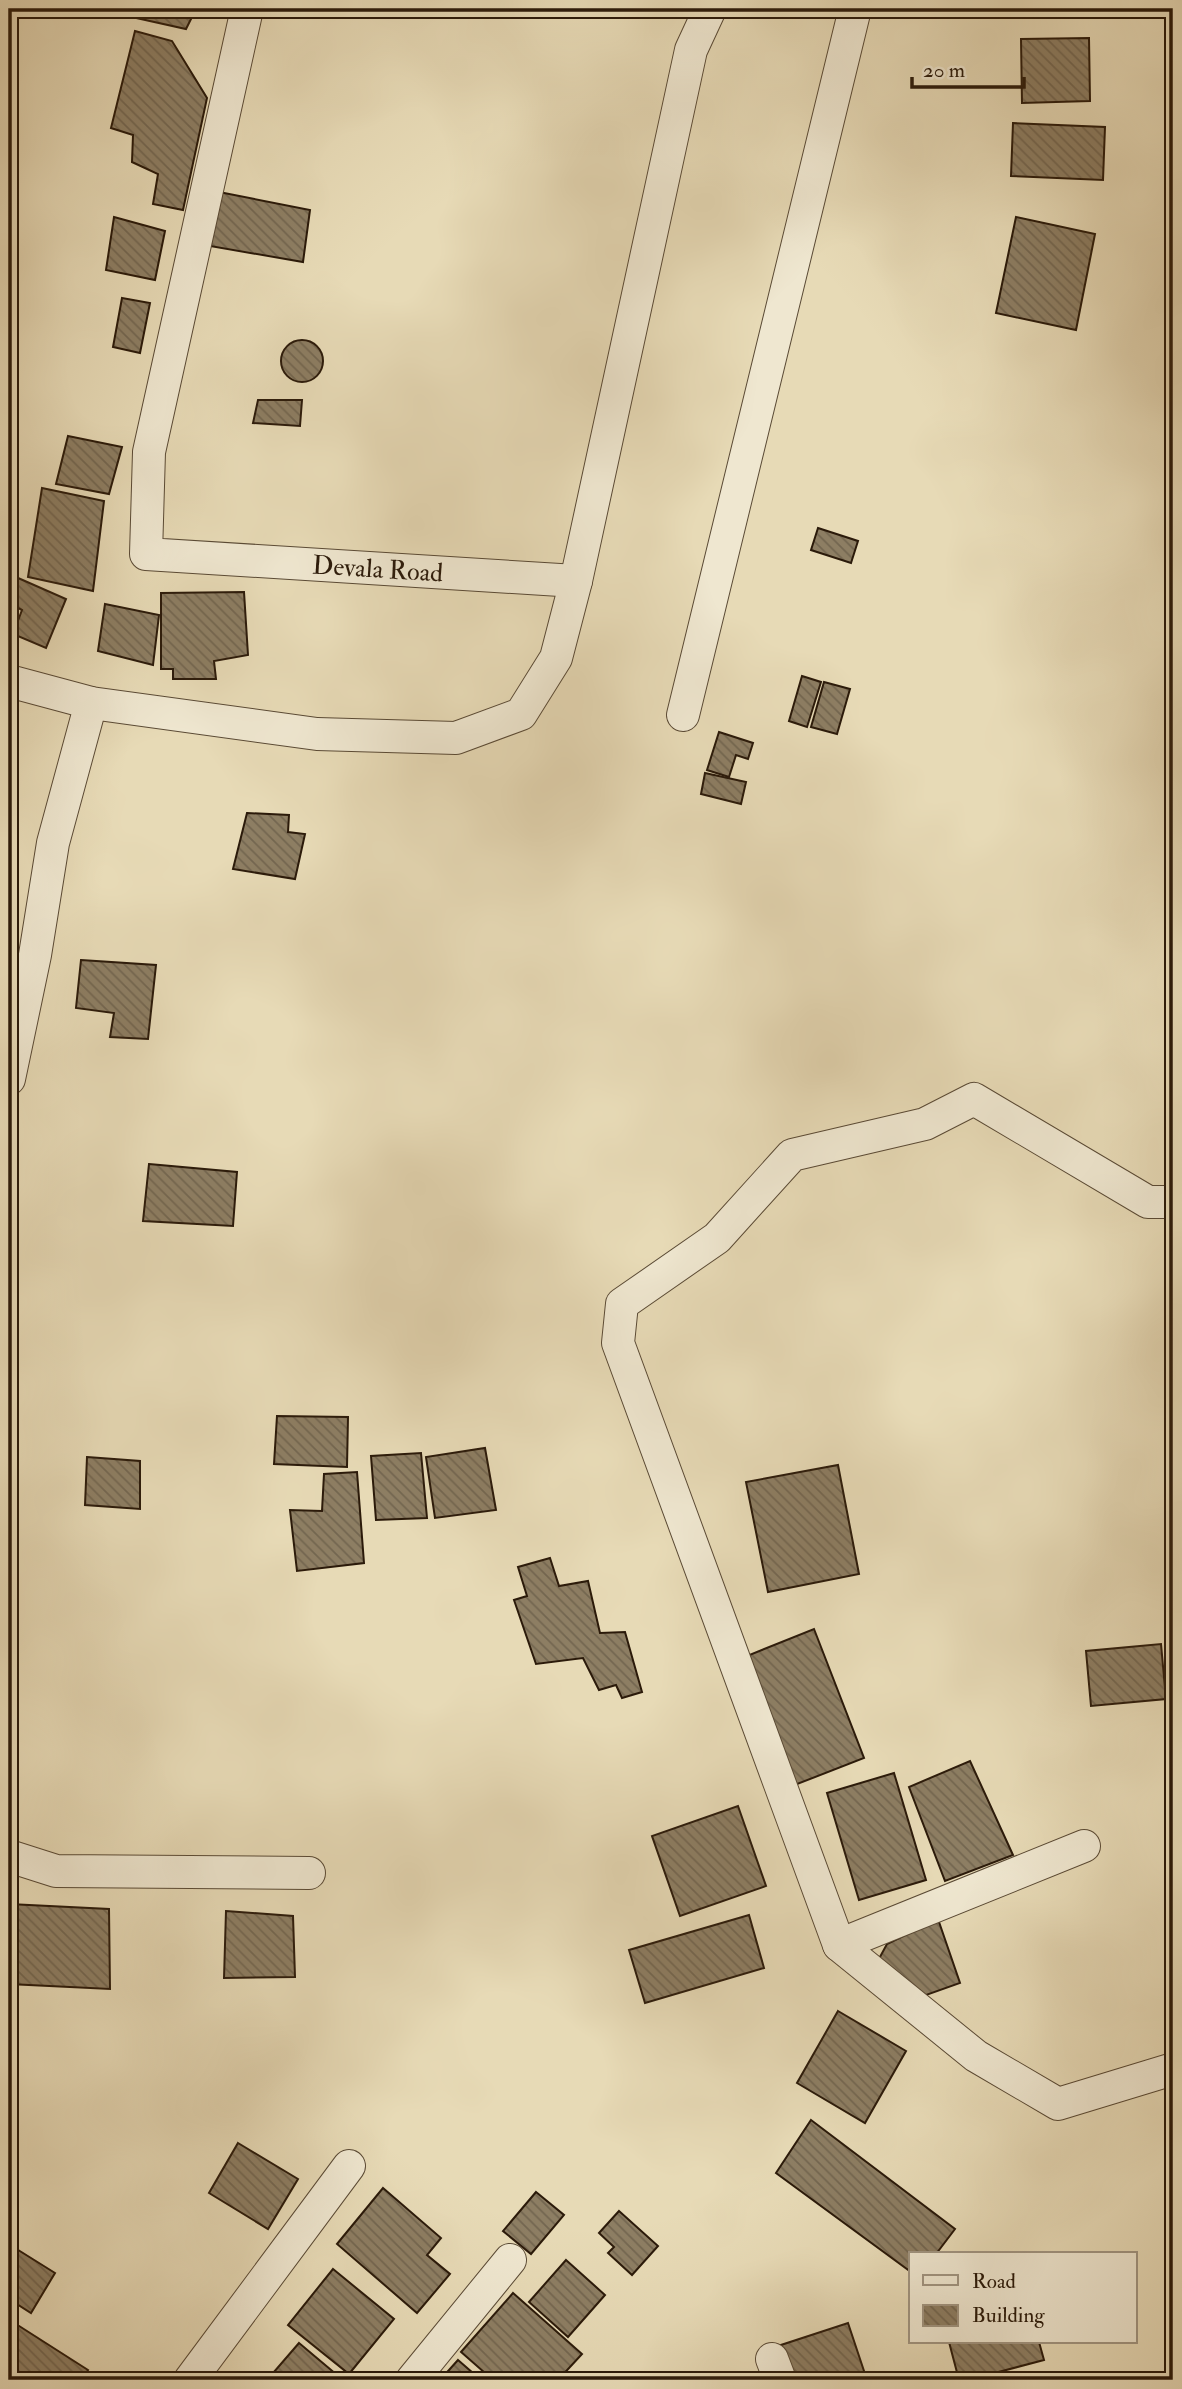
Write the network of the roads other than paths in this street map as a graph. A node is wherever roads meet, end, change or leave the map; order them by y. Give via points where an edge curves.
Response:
1 (247, 9) edge
2 (710, 9) edge
3 (855, 9) edge
4 (576, 581) junction
5 (9, 681) edge
6 (91, 703) junction
7 (683, 715) dead end
8 (9, 1079) edge
9 (1173, 1202) edge
10 (1084, 1846) dead end
11 (9, 1856) edge
12 (309, 1873) dead end
13 (839, 1945) junction
14 (1173, 2069) edge
15 (349, 2166) dead end
16 (510, 2260) dead end
17 (190, 2380) edge
18 (412, 2380) edge

1 - 4 street, Devala Road via 149,452 146,554
2 - 4 street via 691,50
3 - 7 street
4 - 6 street via 555,658 521,714 456,738 317,734
5 - 6 street
6 - 8 street via 53,843
9 - 13 street via 1148,1202 974,1099 925,1124 792,1155 717,1238 622,1304 618,1343
10 - 13 street
11 - 12 street via 56,1871
13 - 14 street via 976,2056 1058,2104
15 - 17 street
16 - 18 street

